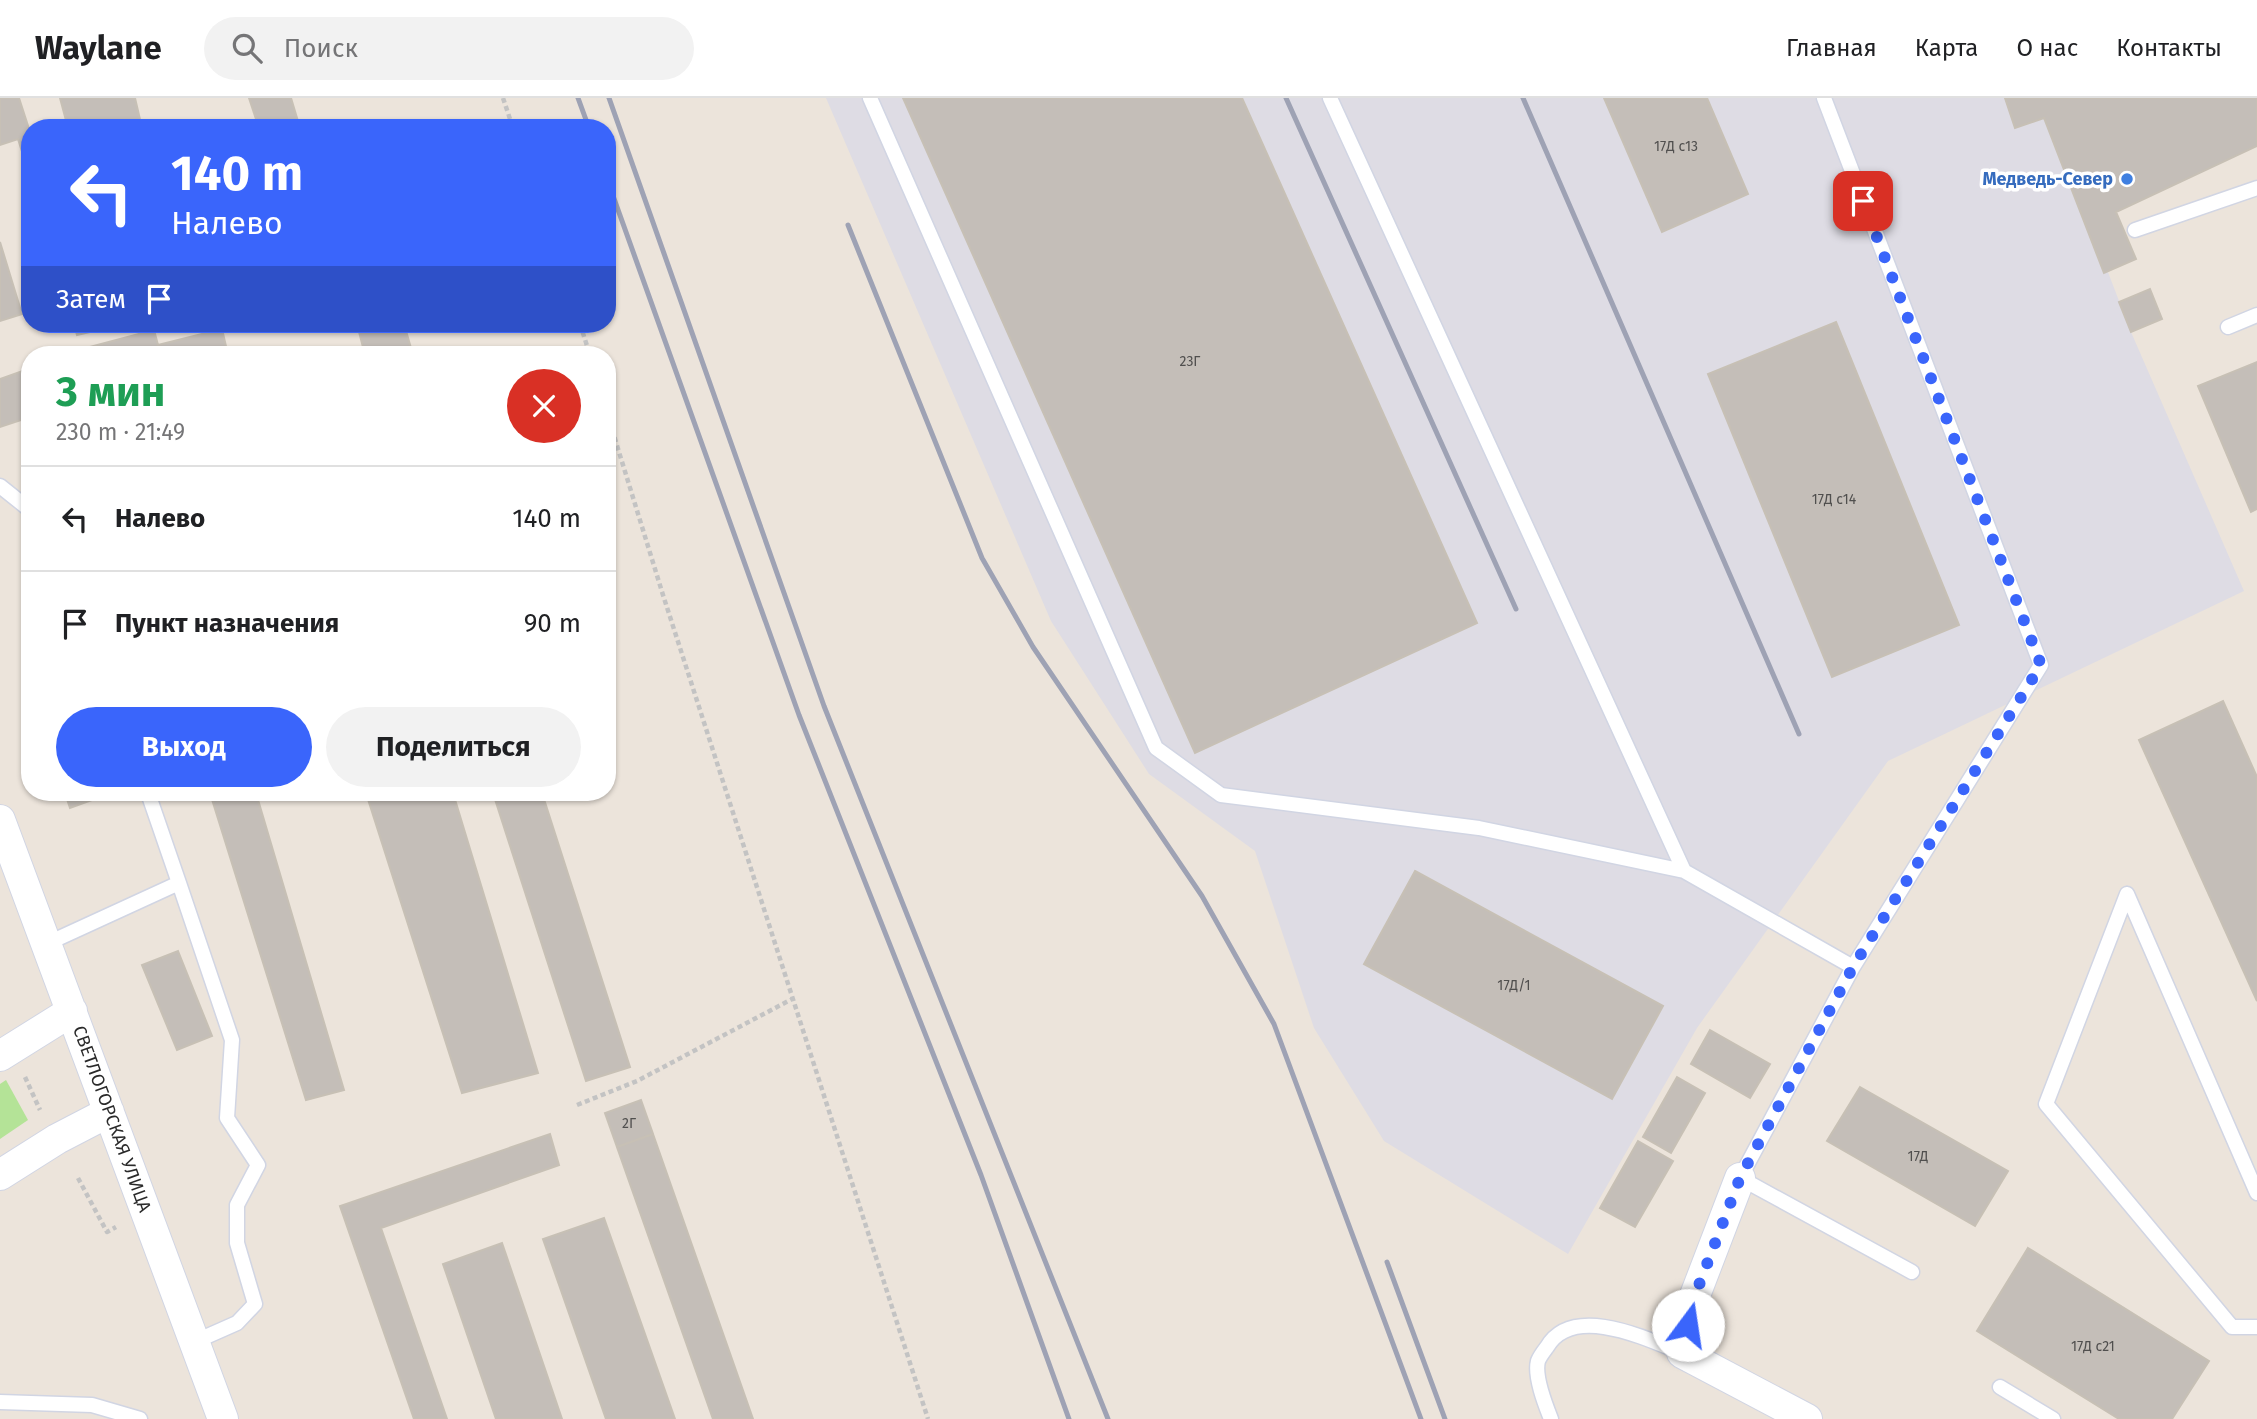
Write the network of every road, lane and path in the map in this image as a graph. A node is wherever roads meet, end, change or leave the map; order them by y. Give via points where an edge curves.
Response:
1 (503, 98) edge
2 (870, 98) edge
3 (1331, 98) edge
4 (1824, 98) edge
5 (510, 119) edge
6 (2257, 188) edge
7 (2135, 230) dead end
8 (2257, 315) edge
9 (2228, 327) dead end
10 (616, 442) edge
11 (0, 486) edge
12 (21, 503) edge
13 (151, 801) edge
14 (0, 820) edge
15 (1684, 871) junction
16 (179, 883) junction
17 (46, 944) junction
18 (1853, 967) junction
19 (794, 998) junction
20 (72, 1011) junction
21 (0, 1056) edge
22 (25, 1077) dead end
23 (577, 1105) dead end
24 (109, 1112) junction
25 (42, 1114) dead end
26 (0, 1175) edge
27 (78, 1178) dead end
28 (1740, 1178) junction
29 (2257, 1193) edge
30 (107, 1231) dead end
31 (1912, 1272) dead end
32 (2257, 1327) edge
33 (194, 1342) junction
34 (1682, 1353) junction
35 (2000, 1387) dead end
36 (0, 1402) edge
37 (140, 1419) edge
38 (223, 1419) edge
39 (928, 1419) edge
40 (1551, 1419) edge
41 (1807, 1419) edge
42 (2053, 1419) edge

1 - 5 path
2 - 15 lane via 1156,748 1221,795 1479,828
3 - 15 lane
4 - 18 lane via 2041,665
6 - 7 lane
8 - 9 lane
10 - 19 path
11 - 12 lane
13 - 16 lane
14 - 17 street, СВЕТЛОГОРСКАЯ УЛИЦА
15 - 18 lane
16 - 17 lane
16 - 33 lane via 232,1040 226,1118 258,1166 236,1205 237,1243 255,1304 237,1323
17 - 20 street, СВЕТЛОГОРСКАЯ УЛИЦА
18 - 28 lane
19 - 23 path via 637,1082
19 - 39 path
20 - 21 street
20 - 24 street, СВЕТЛОГОРСКАЯ УЛИЦА
22 - 25 path
24 - 26 street
24 - 33 street, СВЕТЛОГОРСКАЯ УЛИЦА
27 - 30 path
28 - 31 lane
28 - 34 street via 1694,1298
29 - 32 lane via 2127,894 2046,1104 2232,1327
33 - 38 street, СВЕТЛОГОРСКАЯ УЛИЦА
34 - 40 lane via 1628,1331 1580,1324 1553,1337 1538,1362 1541,1394
34 - 41 street
35 - 42 lane
36 - 37 lane via 92,1405

